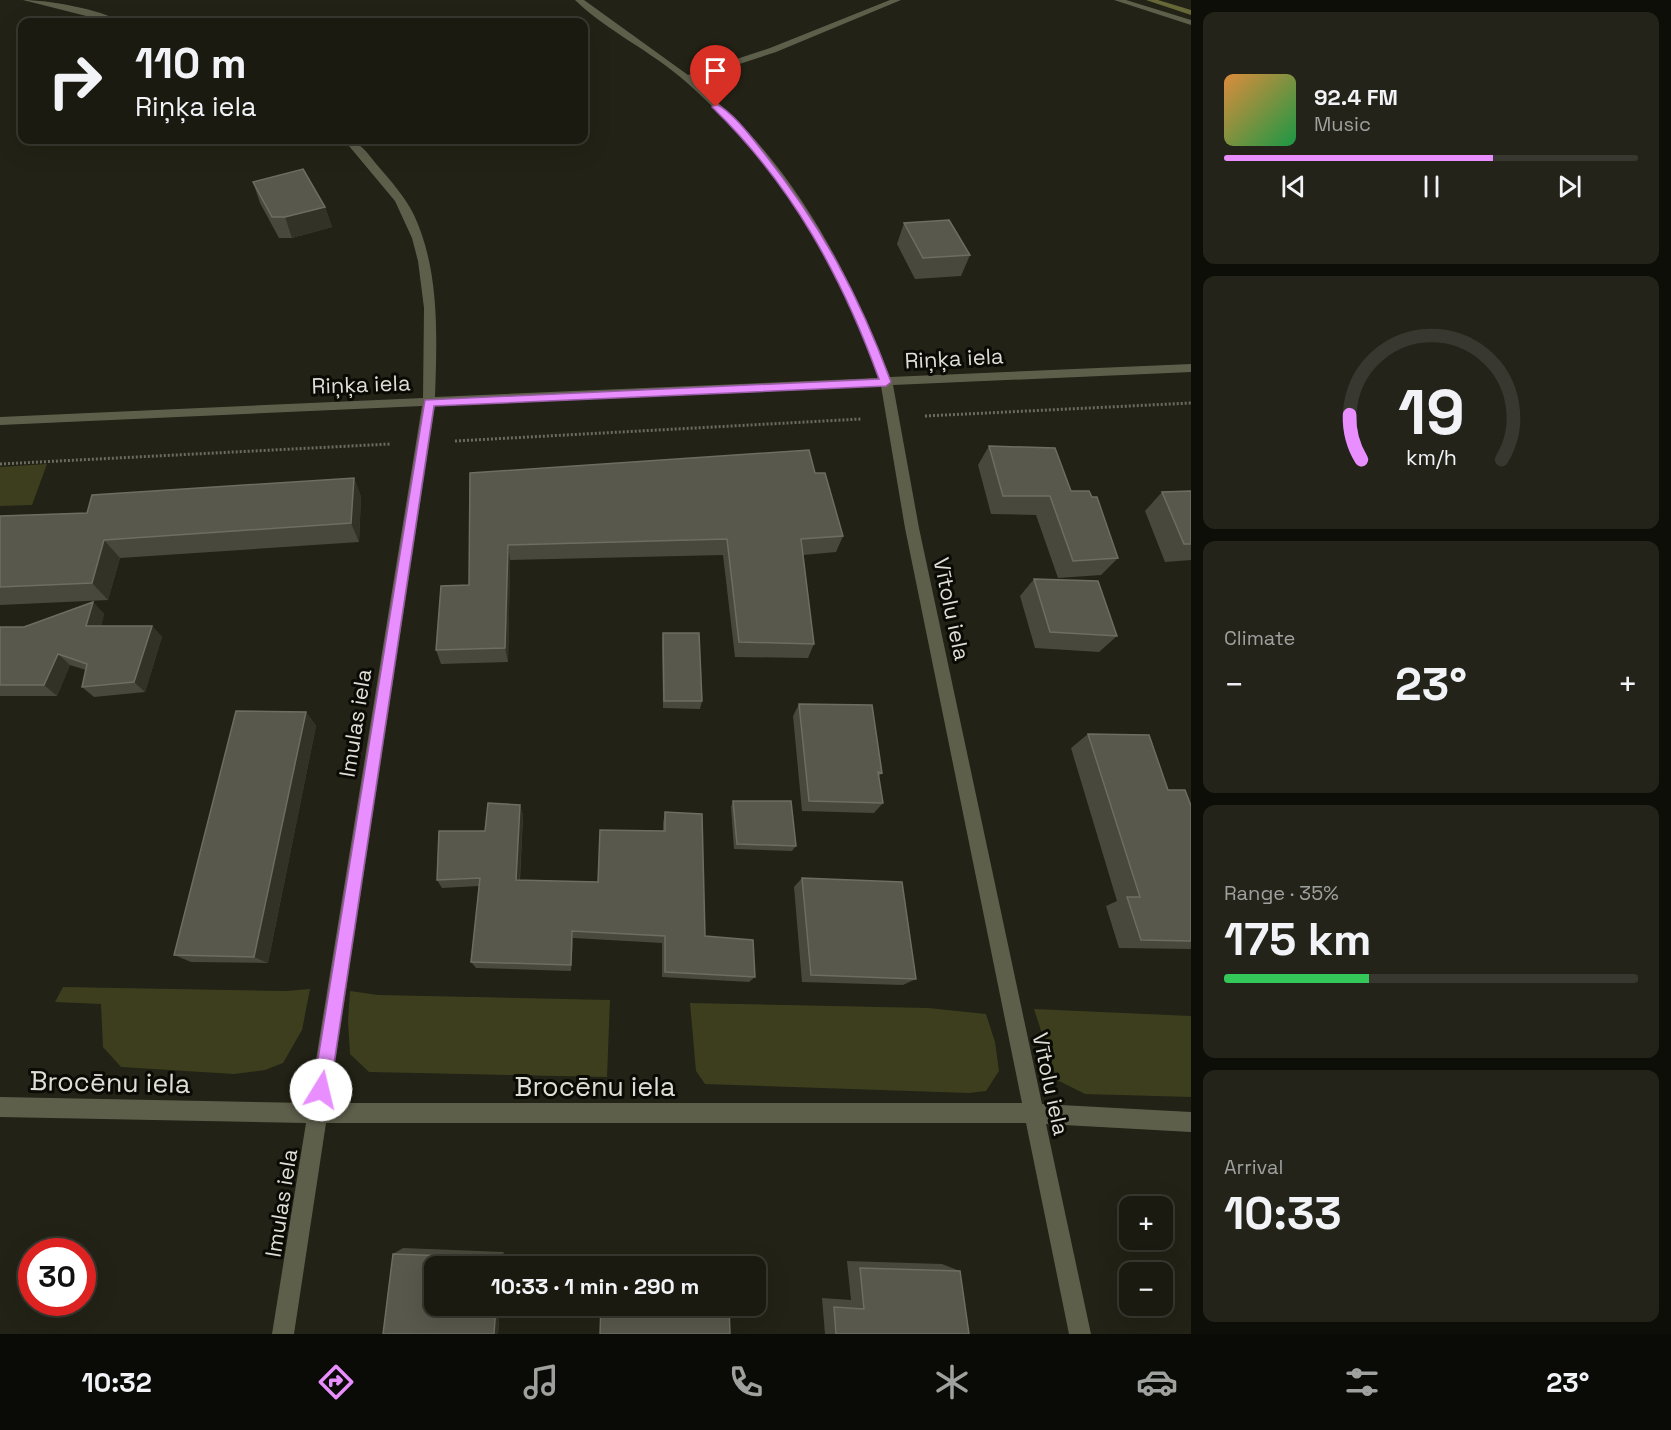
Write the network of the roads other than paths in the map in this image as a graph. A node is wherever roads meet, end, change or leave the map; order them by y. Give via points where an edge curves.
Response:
1 (27, 0) edge
2 (579, 0) edge
3 (897, 0) edge
4 (1118, 0) edge
5 (105, 18) edge
6 (1191, 23) edge
7 (687, 78) junction
8 (353, 144) edge
9 (1191, 368) edge
10 (886, 382) junction
11 (429, 403) junction
12 (0, 421) edge
13 (0, 1107) edge
14 (318, 1113) junction
15 (1034, 1113) junction
16 (1191, 1122) edge
17 (283, 1334) edge
18 (1080, 1334) edge

1 - 5 street
2 - 7 street, Vītolu iela
3 - 7 street via 773,50
4 - 6 street
7 - 10 street, Vītolu iela via 746,135 791,193 834,261
8 - 11 street, Imulas iela via 409,214 426,269
9 - 10 street, Riņķa iela
10 - 11 street, Riņķa iela
10 - 15 street, Vītolu iela via 912,528
11 - 12 street, Riņķa iela
11 - 14 street, Imulas iela
13 - 14 street, Brocēnu iela
14 - 15 street, Brocēnu iela
14 - 17 street, Imulas iela
15 - 16 street, Brocēnu iela
15 - 18 street, Vītolu iela

